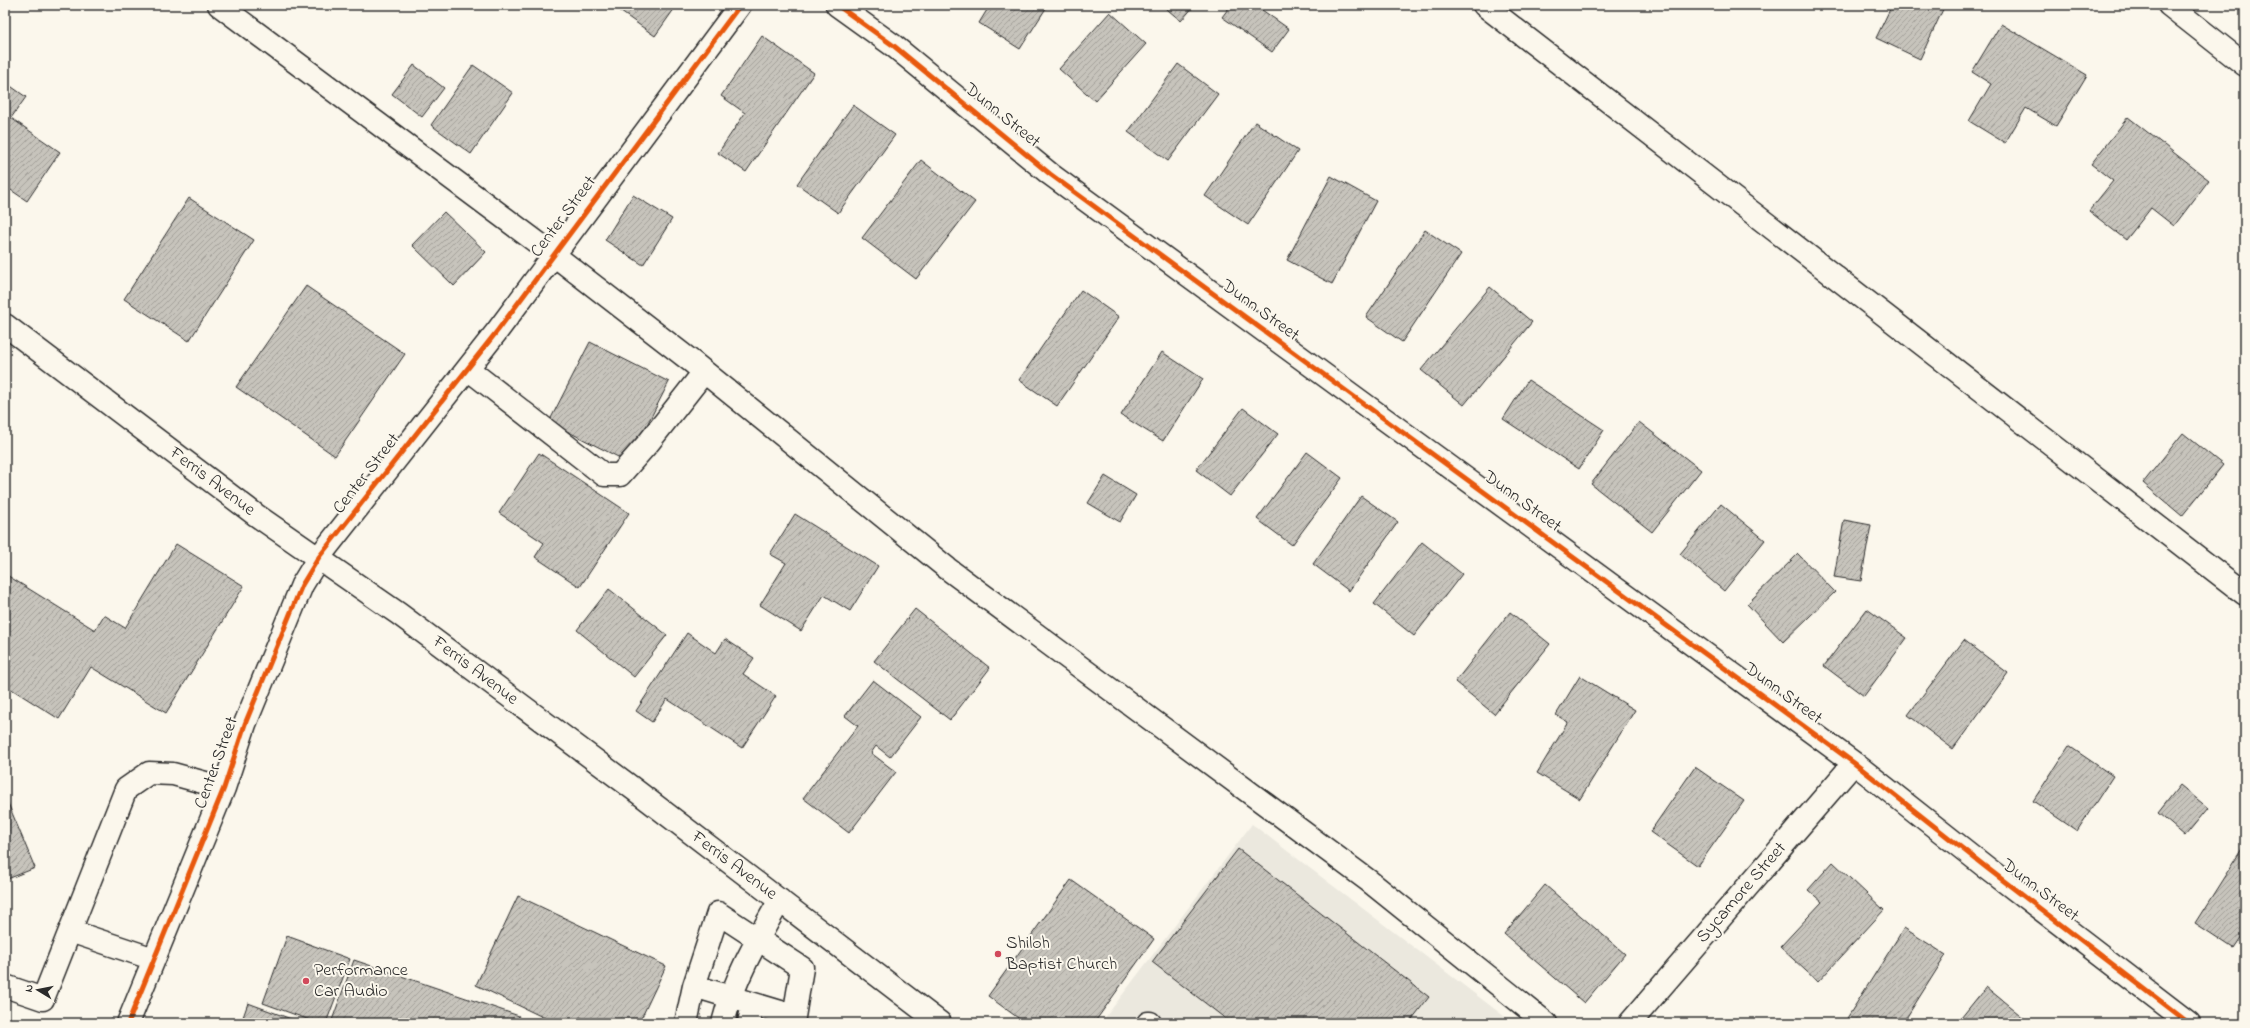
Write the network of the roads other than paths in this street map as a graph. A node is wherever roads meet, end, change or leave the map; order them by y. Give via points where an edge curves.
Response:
1 (219, 5) edge
2 (740, 5) edge
3 (837, 5) edge
4 (1484, 5) edge
5 (2169, 5) edge
6 (2245, 65) edge
7 (554, 255) junction
8 (5, 325) edge
9 (468, 369) junction
10 (704, 372) junction
11 (319, 557) junction
12 (2245, 594) edge
13 (1854, 763) junction
14 (224, 788) junction
15 (780, 900) junction
16 (70, 931) junction
17 (758, 939) junction
18 (154, 959) junction
19 (5, 986) edge
20 (694, 986) junction
21 (730, 996) junction
22 (751, 1013) edge
23 (783, 1018) edge
24 (128, 1023) edge
25 (686, 1023) edge
26 (722, 1023) edge
27 (940, 1023) edge
28 (1546, 1023) edge
29 (1630, 1023) edge
30 (2189, 1023) edge

1 - 7 street
2 - 7 street, Center Street
3 - 13 street, Dunn Street via 894,46 1050,174
4 - 12 street
5 - 6 street
7 - 9 street, Center Street
7 - 10 street
8 - 11 street, Ferris Avenue via 256,515
9 - 10 street via 604,475 620,475
9 - 11 street, Center Street
10 - 28 street via 948,569 1369,881
11 - 14 street, Center Street via 302,585 248,717
11 - 15 street, Ferris Avenue
13 - 29 street, Sycamore Street
13 - 30 street, Dunn Street via 1986,868
14 - 16 street via 173,774 149,773 126,789
14 - 18 street, Center Street
15 - 17 street
15 - 27 street, Ferris Avenue
16 - 18 street
16 - 19 street via 42,999
17 - 20 street via 718,913
17 - 21 street
17 - 23 street via 802,968
18 - 24 street, Center Street
20 - 21 street
20 - 25 street
21 - 22 street
21 - 26 street
22 - 23 street

